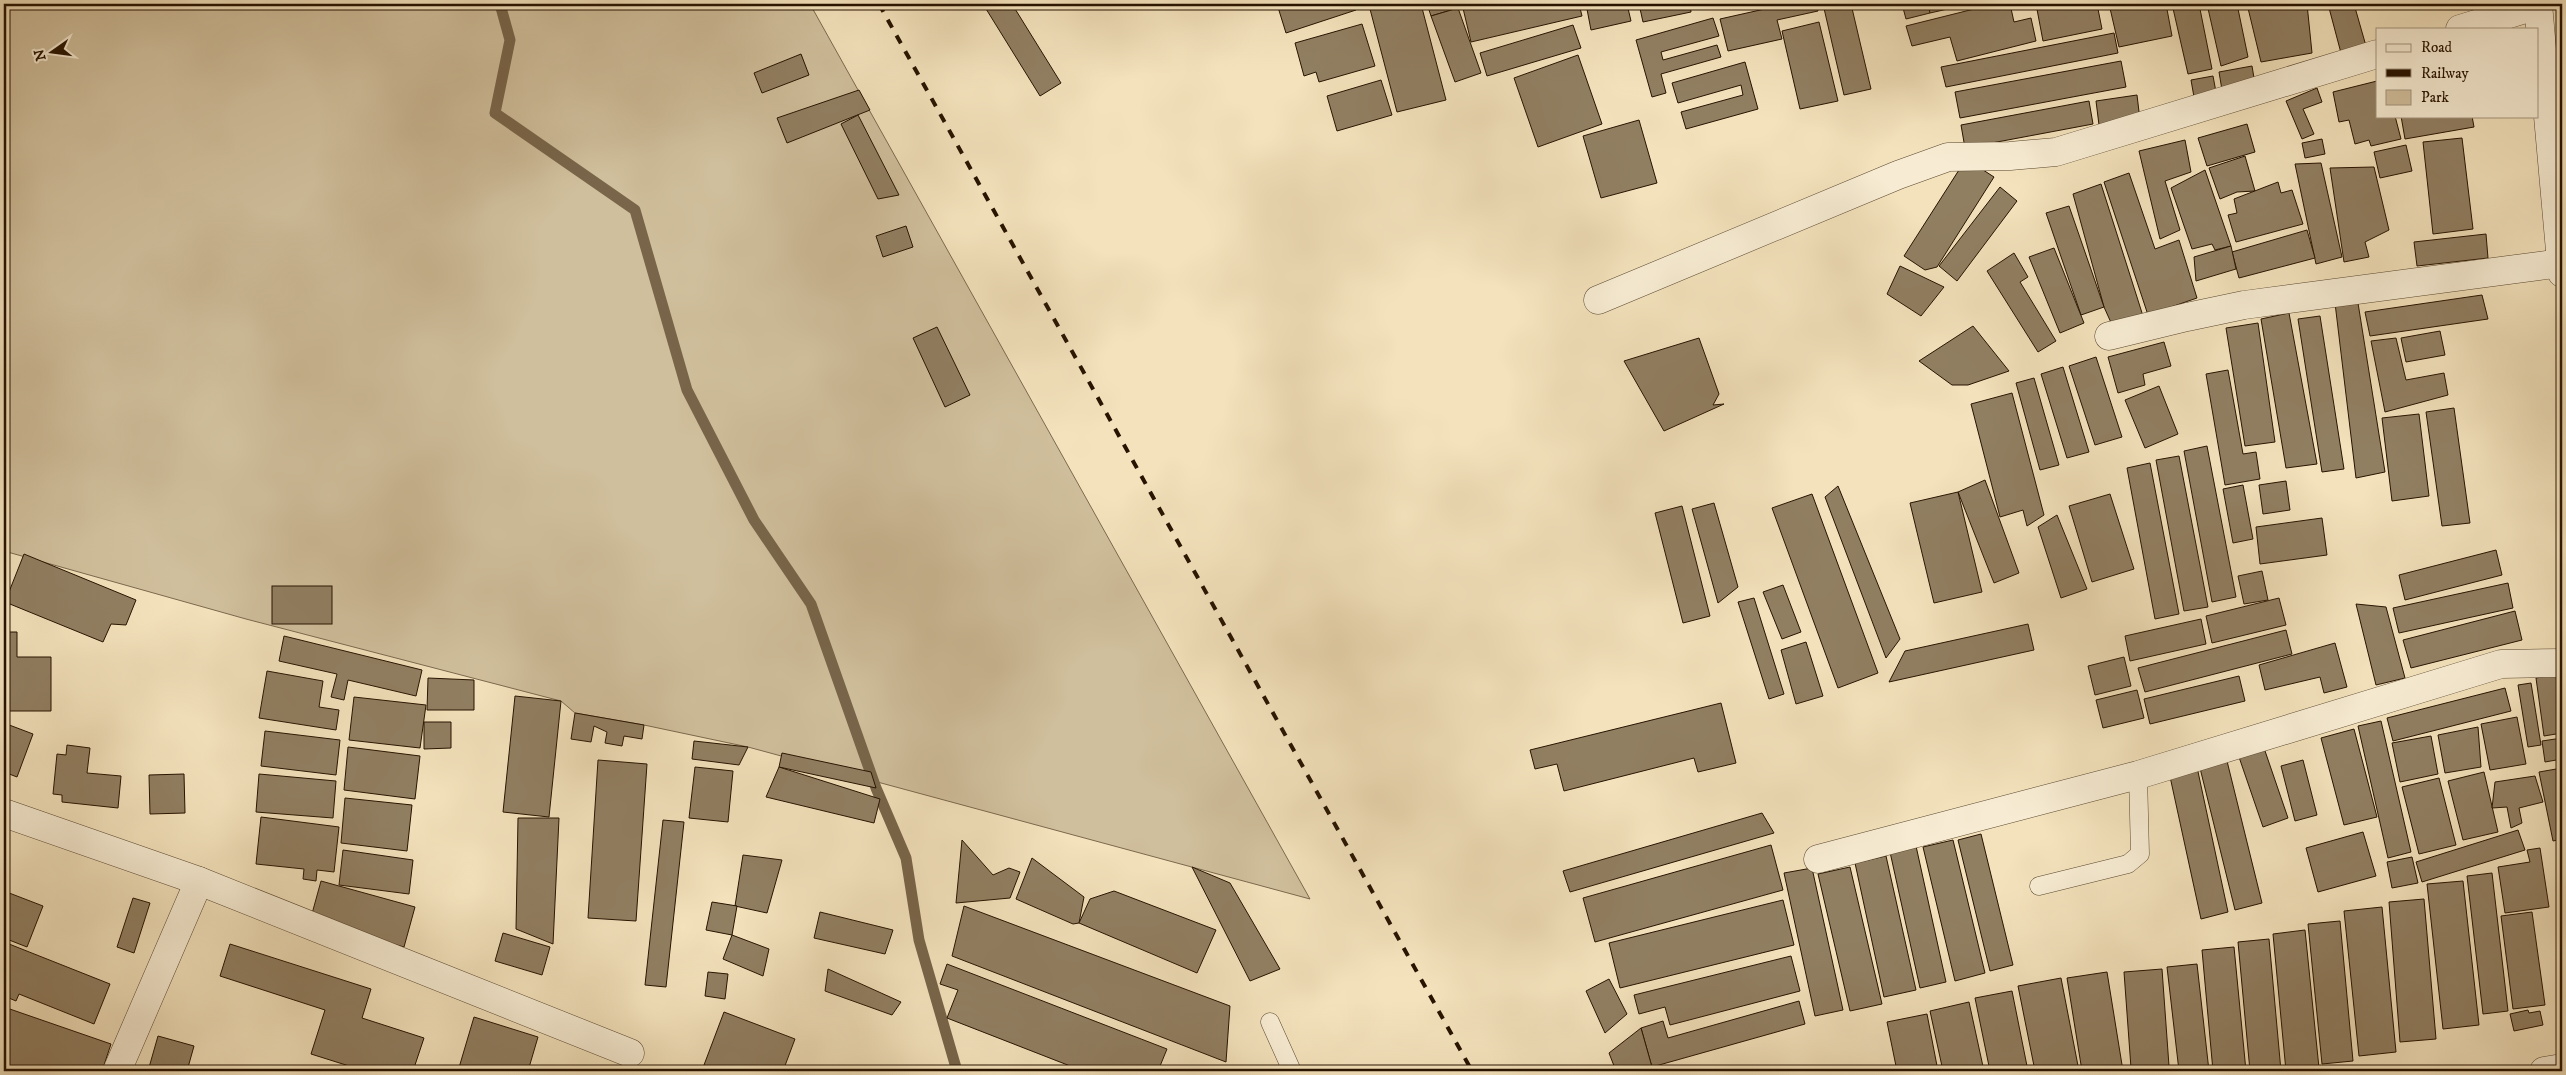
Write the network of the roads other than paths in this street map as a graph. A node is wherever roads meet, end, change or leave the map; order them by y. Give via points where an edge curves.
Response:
1 (2538, 4) edge
2 (2463, 28) edge
3 (2376, 54) edge
4 (2562, 268) edge
5 (1598, 300) dead end
6 (2108, 336) dead end
7 (2562, 663) edge
8 (2138, 775) junction
9 (4, 813) edge
10 (1818, 859) dead end
11 (199, 881) junction
12 (2039, 886) dead end
13 (1270, 1022) dead end
14 (630, 1053) dead end
15 (2562, 1068) edge
16 (117, 1071) edge
17 (1292, 1071) edge
18 (2544, 1071) edge

1 - 2 street
1 - 4 street
3 - 5 street via 2056,152 1948,156
4 - 6 street via 2244,306 2186,316
7 - 8 street via 2501,664
8 - 10 street
8 - 12 lane via 2140,854 2128,864
9 - 11 street
11 - 14 street
11 - 16 street
13 - 17 lane
15 - 18 street

